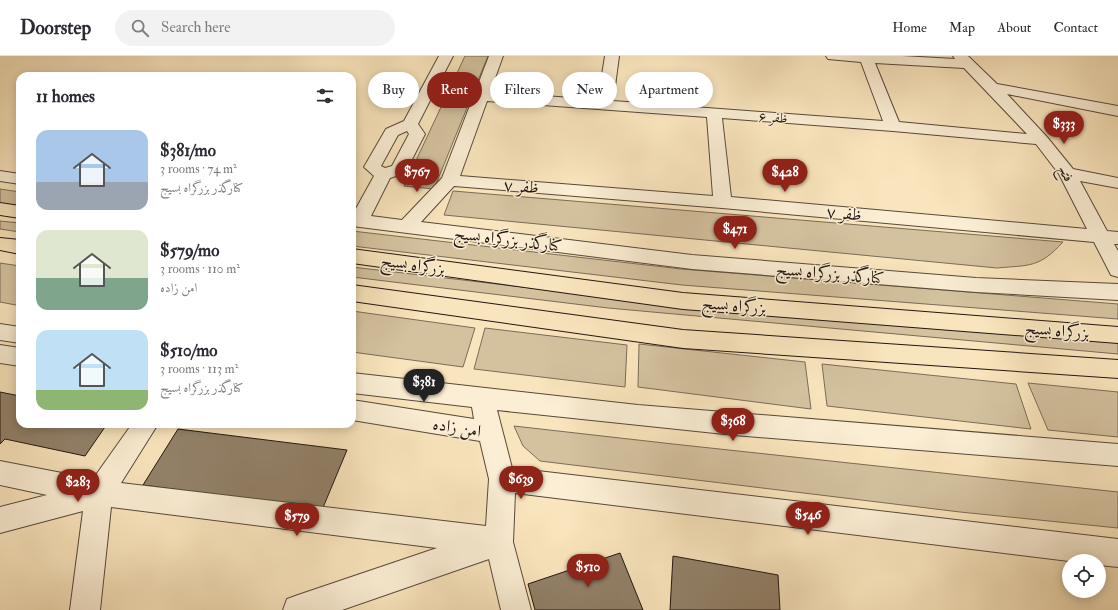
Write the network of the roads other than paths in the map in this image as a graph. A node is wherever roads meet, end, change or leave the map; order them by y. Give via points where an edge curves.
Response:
1 (446, 56) edge
2 (496, 56) edge
3 (612, 56) edge
4 (833, 56) edge
5 (866, 58) junction
6 (963, 60) edge
7 (609, 72) edge
8 (992, 87) junction
9 (482, 93) edge
10 (482, 96) edge
11 (562, 102) edge
12 (617, 106) edge
13 (477, 108) edge
14 (1118, 111) edge
15 (714, 113) junction
16 (410, 124) junction
17 (893, 126) junction
18 (1041, 140) junction
19 (1067, 173) junction
20 (383, 175) junction
21 (0, 176) edge
22 (16, 178) edge
23 (450, 180) junction
24 (1118, 184) edge
25 (722, 202) junction
26 (0, 209) edge
27 (16, 211) edge
28 (356, 219) edge
29 (356, 221) edge
30 (406, 227) junction
31 (1100, 237) junction
32 (1118, 238) edge
33 (0, 244) edge
34 (16, 246) edge
35 (356, 257) edge
36 (1118, 270) edge
37 (1118, 292) edge
38 (356, 294) edge
39 (0, 332) edge
40 (16, 334) edge
41 (1118, 335) edge
42 (0, 354) edge
43 (16, 357) edge
44 (1118, 369) edge
45 (356, 384) edge
46 (482, 400) junction
47 (356, 411) edge
48 (143, 428) edge
49 (490, 432) junction
50 (1118, 454) edge
51 (0, 473) edge
52 (502, 479) junction
53 (99, 493) junction
54 (0, 520) edge
55 (499, 542) junction
56 (1118, 553) edge
57 (85, 610) edge
58 (298, 610) edge
59 (516, 610) edge

1 - 16 street
2 - 9 street
3 - 7 street
4 - 5 street
5 - 6 street
5 - 17 street
6 - 8 street, فتح
8 - 14 street
8 - 18 street, فتح
10 - 11 street, ظفر ۶
12 - 15 street, ظفر ۶
13 - 23 street
15 - 17 street, ظفر ۶
15 - 25 street
16 - 20 street via 417,134 399,169
16 - 20 street via 392,132 372,167
17 - 18 street, ظفر ۶
18 - 19 street, فتح
19 - 24 street
19 - 31 street, فتح
20 - 28 street
21 - 22 street
23 - 25 street, ظفر ۷
23 - 30 street
25 - 31 street, ظفر ۷
26 - 27 highway
29 - 30 street, کنارگذر بزرگراه بسیج
30 - 37 street, کنارگذر بزرگراه بسیج via 692,262 976,285
31 - 32 street, ظفر ۷
31 - 36 street, فتح
33 - 34 highway
35 - 41 highway, بزرگراه بسیج via 684,301
38 - 44 highway, بزرگراه بسیج via 683,339
39 - 40 street
42 - 43 street
45 - 46 street
46 - 49 street
46 - 50 street via 849,434
47 - 49 street, امن زاده
48 - 53 street
49 - 52 street
51 - 53 street
52 - 55 street
52 - 56 street
53 - 54 street
53 - 55 street
53 - 57 street
55 - 58 street
55 - 59 street

